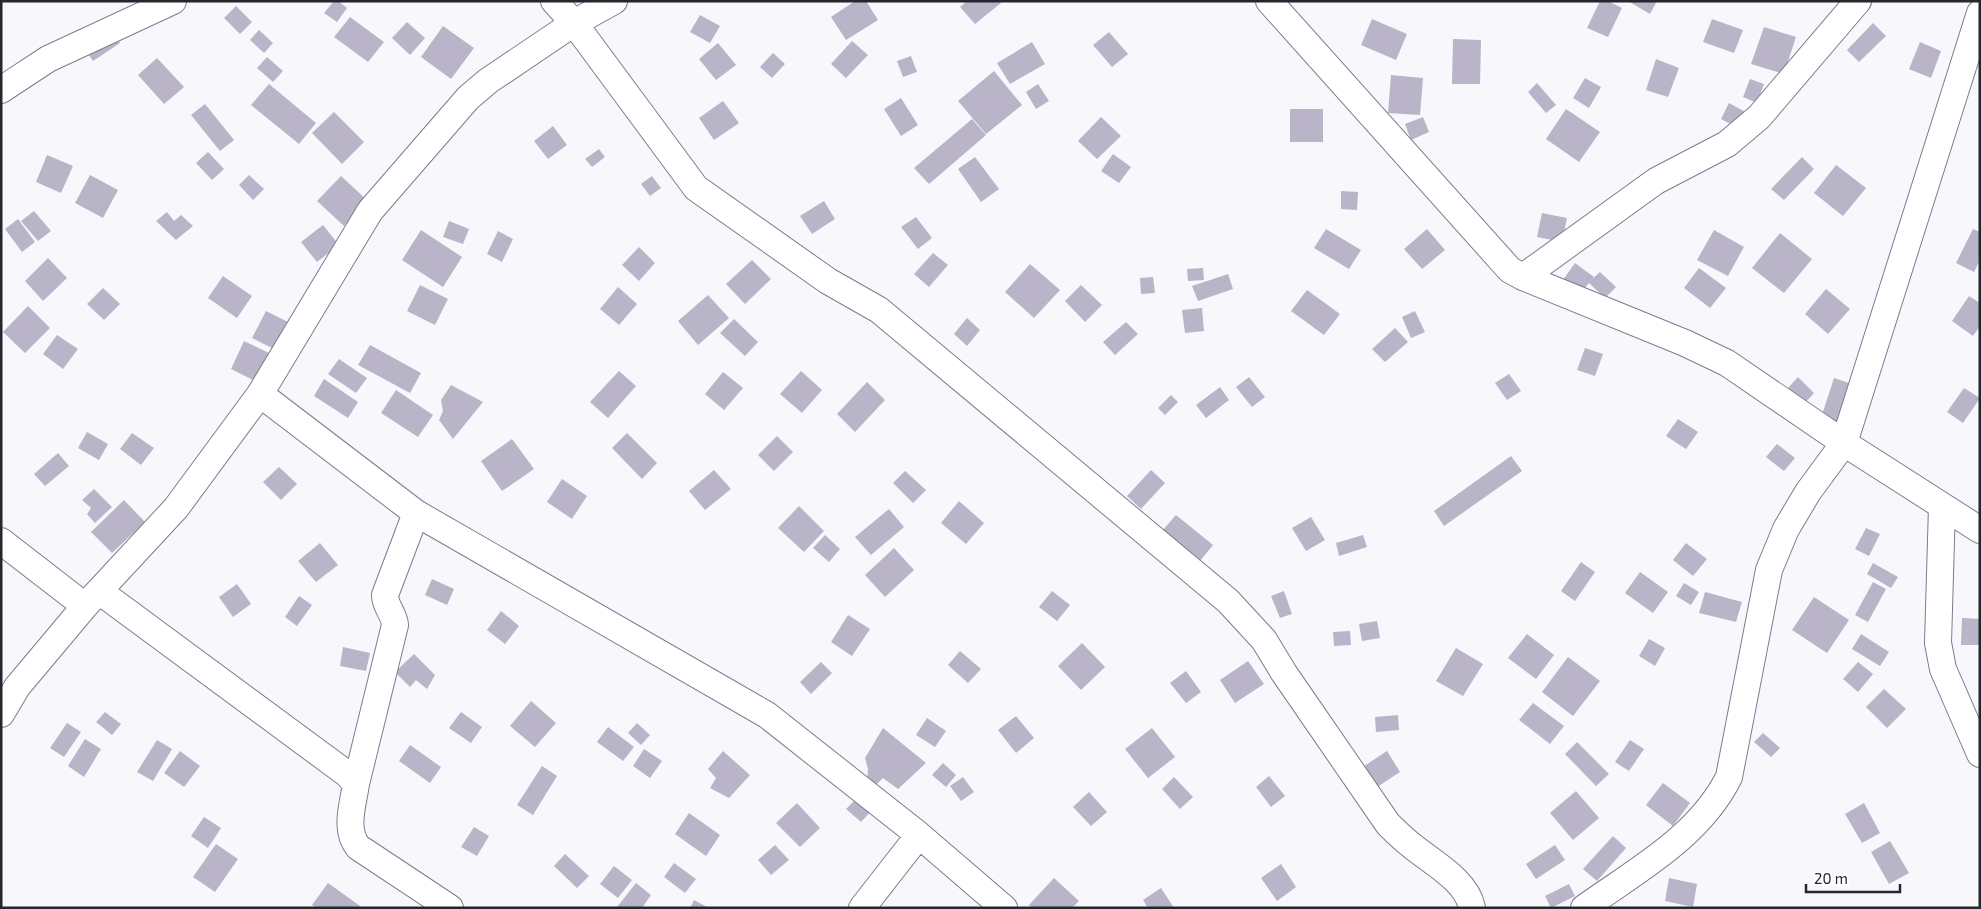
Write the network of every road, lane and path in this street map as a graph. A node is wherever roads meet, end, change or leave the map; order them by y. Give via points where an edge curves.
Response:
1 (173, 1) edge
2 (554, 1) edge
3 (614, 1) edge
4 (1269, 1) edge
5 (1858, 1) edge
6 (1980, 13) edge
7 (574, 23) junction
8 (5, 83) edge
9 (1523, 277) junction
10 (260, 394) junction
11 (1844, 443) junction
12 (1942, 506) junction
13 (416, 514) junction
14 (1980, 530) edge
15 (1, 542) edge
16 (92, 599) junction
17 (1, 714) edge
18 (1980, 754) edge
19 (356, 784) junction
20 (919, 835) junction
21 (450, 908) edge
22 (862, 908) edge
23 (1004, 908) edge
24 (1472, 908) edge
25 (1584, 908) edge

1 - 8 street via 48,59
2 - 7 street
3 - 7 street
4 - 9 street via 1510,270
5 - 9 street via 1759,117 1727,144 1656,181
6 - 11 street
7 - 10 street via 468,98 386,190 370,211
7 - 24 street via 696,188 828,282 879,310 1228,601 1264,640 1388,824 1408,844 1456,880 1470,899
9 - 11 street via 1727,363
10 - 13 street
10 - 16 street via 176,508
11 - 12 street
11 - 25 street via 1790,521 1770,570 1729,777 1720,795 1683,837
12 - 14 street
12 - 18 street via 1938,643 1943,669
13 - 19 street via 385,595 395,624
13 - 20 street via 767,715
15 - 16 street
16 - 17 street via 17,687
16 - 19 street via 347,774
19 - 21 street via 349,829 351,839 358,847
20 - 22 street
20 - 23 street

